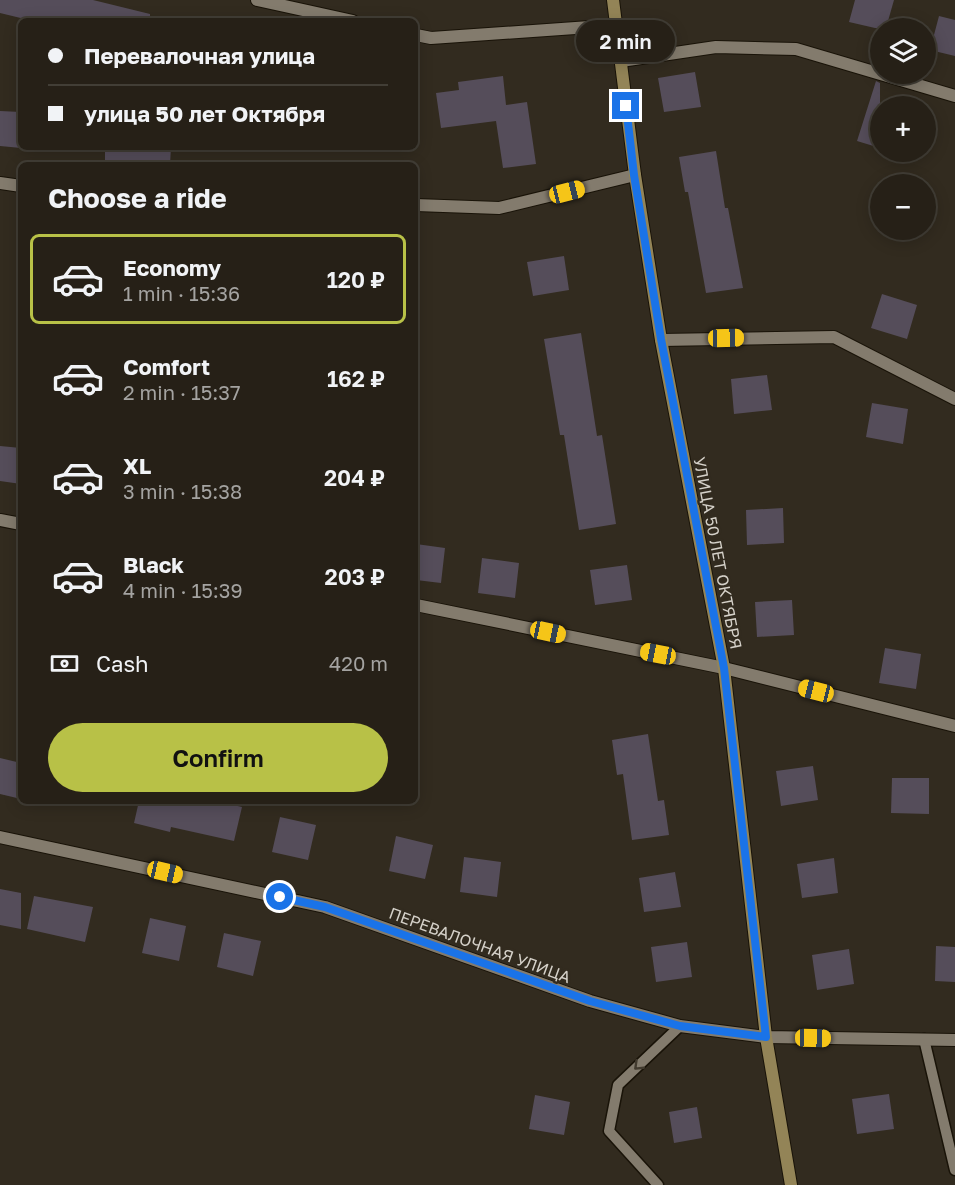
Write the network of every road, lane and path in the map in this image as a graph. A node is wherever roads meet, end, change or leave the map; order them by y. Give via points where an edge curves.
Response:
1 (257, 0) edge
2 (614, 0) edge
3 (339, 18) edge
4 (618, 25) junction
5 (418, 35) edge
6 (621, 61) junction
7 (955, 96) edge
8 (634, 175) junction
9 (0, 183) edge
10 (18, 186) edge
11 (418, 205) edge
12 (661, 339) junction
13 (955, 399) edge
14 (0, 520) edge
15 (18, 523) edge
16 (418, 605) edge
17 (724, 668) junction
18 (955, 726) edge
19 (0, 837) edge
20 (680, 1026) junction
21 (766, 1037) junction
22 (924, 1040) junction
23 (955, 1040) edge
24 (955, 1170) edge
25 (658, 1185) edge
26 (791, 1185) edge

1 - 3 street
2 - 4 main road, УЛИЦА 50 ЛЕТ ОКТЯБРЯ
4 - 5 street via 431,38
4 - 6 main road, УЛИЦА 50 ЛЕТ ОКТЯБРЯ
6 - 7 street via 716,47 796,49
6 - 8 main road, УЛИЦА 50 ЛЕТ ОКТЯБРЯ
8 - 11 street via 499,208
8 - 12 main road, УЛИЦА 50 ЛЕТ ОКТЯБРЯ
9 - 10 street
12 - 13 street via 834,337
12 - 17 main road, УЛИЦА 50 ЛЕТ ОКТЯБРЯ
14 - 15 street
16 - 17 street
17 - 18 street
17 - 21 main road, УЛИЦА 50 ЛЕТ ОКТЯБРЯ
19 - 20 street, ПЕРЕВАЛОЧНАЯ УЛИЦА via 325,907 590,1001
20 - 21 street, ПЕРЕВАЛОЧНАЯ УЛИЦА
20 -> 25 lane via 618,1085 609,1131
21 - 22 street, ПЕРЕВАЛОЧНАЯ УЛИЦА
21 - 26 main road, УЛИЦА 50 ЛЕТ ОКТЯБРЯ
22 - 23 street, ПЕРЕВАЛОЧНАЯ УЛИЦА
22 - 24 lane

